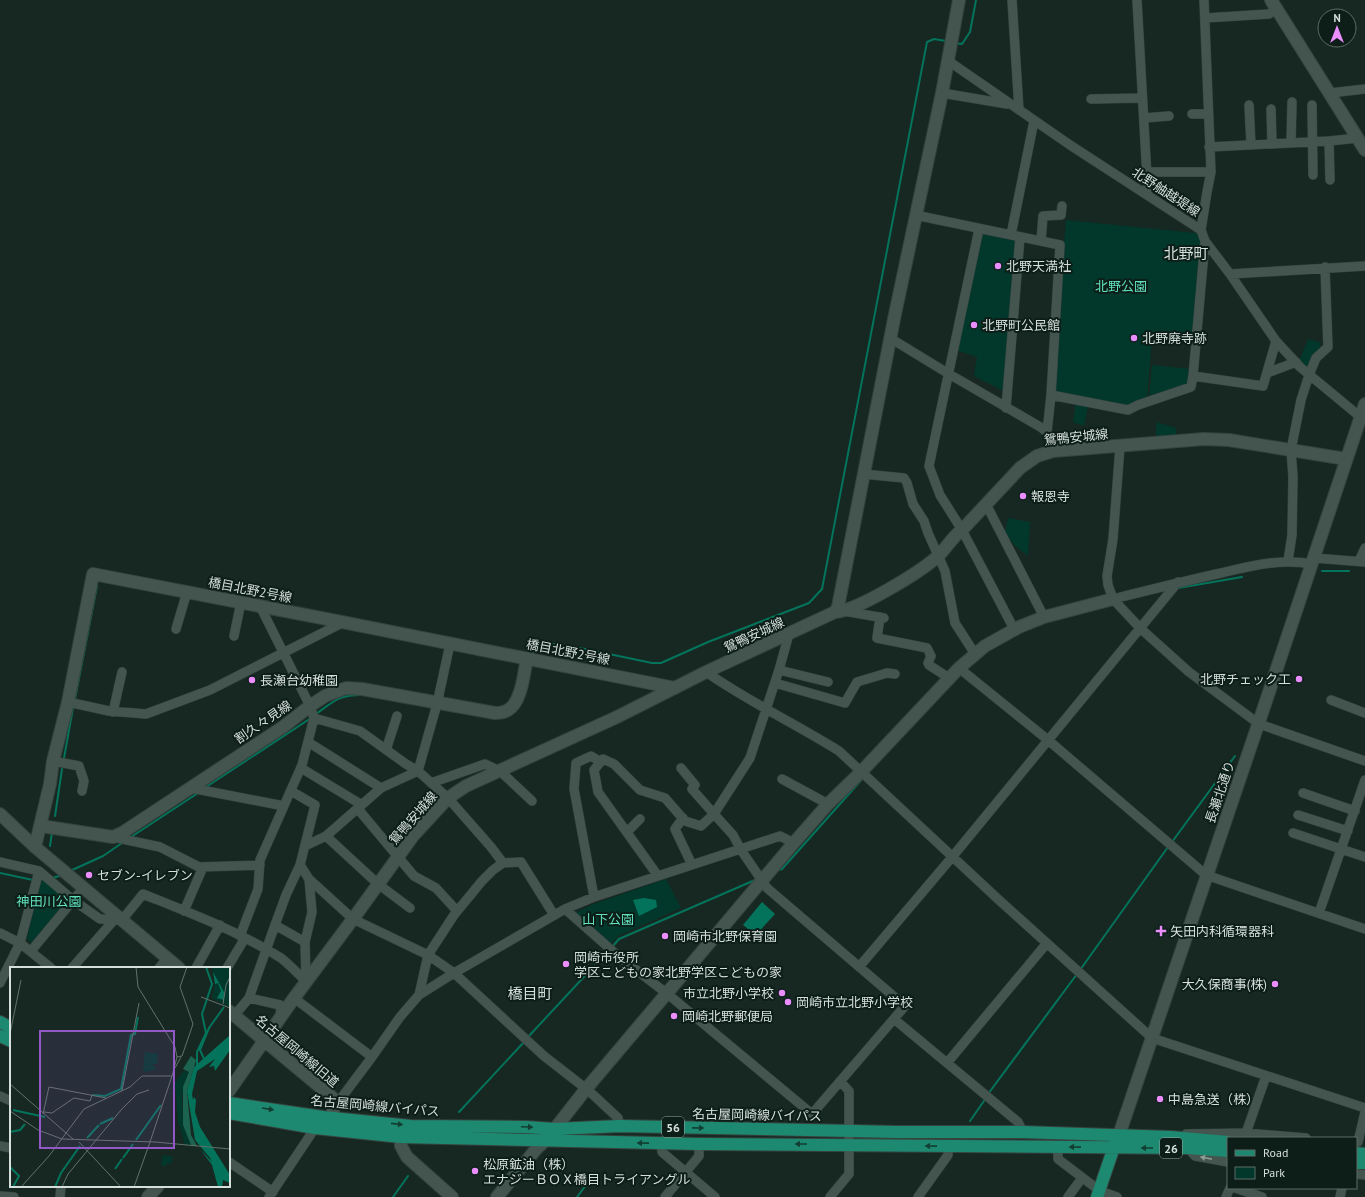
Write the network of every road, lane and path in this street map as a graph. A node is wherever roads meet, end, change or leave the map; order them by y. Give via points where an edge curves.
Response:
1 (959, 0) edge
2 (1012, 0) edge
3 (1137, 0) edge
4 (1204, 0) edge
5 (1274, 4) edge
6 (1205, 18) junction
7 (947, 60) junction
8 (1365, 89) edge
9 (942, 93) junction
10 (1330, 93) junction
11 (1142, 98) junction
12 (1090, 99) dead end
13 (1292, 102) dead end
14 (1010, 104) junction
15 (1250, 105) dead end
16 (1312, 105) dead end
17 (1271, 109) dead end
18 (1019, 110) junction
19 (1192, 114) dead end
20 (1208, 114) junction
21 (1169, 116) dead end
22 (1144, 118) junction
23 (1034, 121) junction
24 (1358, 138) junction
25 (1329, 141) junction
26 (1312, 142) junction
27 (1291, 143) junction
28 (1272, 144) junction
29 (1251, 145) junction
30 (1209, 147) junction
31 (1365, 150) edge
32 (1146, 172) junction
33 (1212, 172) junction
34 (1313, 175) dead end
35 (1330, 180) dead end
36 (1148, 195) junction
37 (1062, 206) dead end
38 (915, 215) junction
39 (979, 229) junction
40 (1201, 230) junction
41 (1015, 236) junction
42 (1041, 241) junction
43 (1206, 241) junction
44 (1365, 266) edge
45 (1325, 268) junction
46 (1230, 274) junction
47 (890, 338) junction
48 (1276, 341) junction
49 (1296, 362) junction
50 (1267, 373) junction
51 (949, 374) junction
52 (1309, 375) junction
53 (1193, 376) junction
54 (1051, 395) junction
55 (1365, 404) edge
56 (1006, 408) junction
57 (1363, 420) edge
58 (1046, 432) junction
59 (1120, 446) junction
60 (1291, 450) junction
61 (1053, 451) junction
62 (1346, 459) junction
63 (863, 474) junction
64 (986, 504) junction
65 (962, 530) junction
66 (1365, 548) edge
67 (938, 556) junction
68 (1288, 561) junction
69 (1313, 561) junction
70 (1362, 561) edge
71 (1178, 582) junction
72 (187, 592) junction
73 (1113, 599) junction
74 (241, 602) junction
75 (260, 606) junction
76 (840, 611) junction
77 (1044, 617) junction
78 (342, 623) junction
79 (1140, 628) junction
80 (176, 629) dead end
81 (1014, 629) junction
82 (789, 634) junction
83 (234, 636) dead end
84 (450, 644) junction
85 (282, 653) junction
86 (975, 654) junction
87 (527, 658) junction
88 (959, 668) junction
89 (779, 670) junction
90 (122, 672) dead end
91 (706, 672) junction
92 (895, 674) dead end
93 (949, 678) junction
94 (828, 682) dead end
95 (775, 683) junction
96 (675, 688) junction
97 (1331, 700) dead end
98 (68, 702) junction
99 (437, 704) junction
100 (310, 706) junction
101 (766, 709) junction
102 (113, 712) junction
103 (1365, 713) edge
104 (397, 716) dead end
105 (314, 718) junction
106 (1259, 724) junction
107 (1048, 740) junction
108 (308, 742) junction
109 (386, 750) junction
110 (1365, 761) edge
111 (53, 762) junction
112 (601, 762) junction
113 (301, 768) junction
114 (681, 768) dead end
115 (418, 771) junction
116 (500, 771) junction
117 (861, 772) junction
118 (782, 779) dead end
119 (1365, 780) edge
120 (431, 783) junction
121 (85, 788) dead end
122 (191, 788) junction
123 (382, 788) junction
124 (291, 791) junction
125 (1303, 793) dead end
126 (448, 798) junction
127 (532, 801) dead end
128 (828, 804) junction
129 (284, 806) junction
130 (360, 807) junction
131 (1355, 811) junction
132 (0, 814) edge
133 (714, 814) junction
134 (1298, 815) dead end
135 (683, 818) junction
136 (640, 819) dead end
137 (41, 826) junction
138 (1348, 831) junction
139 (627, 832) junction
140 (1293, 833) dead end
141 (326, 836) junction
142 (113, 837) junction
143 (792, 845) junction
144 (305, 846) junction
145 (35, 847) junction
146 (741, 850) junction
147 (1341, 850) junction
148 (399, 856) junction
149 (953, 856) junction
150 (1365, 857) edge
151 (0, 862) edge
152 (503, 863) junction
153 (260, 865) junction
154 (300, 865) junction
155 (692, 865) junction
156 (203, 867) junction
157 (39, 871) junction
158 (1206, 875) junction
159 (658, 876) junction
160 (309, 879) junction
161 (761, 881) junction
162 (378, 884) junction
163 (84, 887) junction
164 (594, 897) junction
165 (73, 900) junction
166 (410, 908) dead end
167 (565, 909) junction
168 (184, 911) junction
169 (457, 911) junction
170 (1319, 913) junction
171 (554, 915) junction
172 (353, 919) junction
173 (118, 920) junction
174 (275, 925) junction
175 (220, 926) junction
176 (1365, 929) edge
177 (0, 933) edge
178 (243, 937) junction
179 (306, 942) junction
180 (20, 943) junction
181 (1046, 943) junction
182 (266, 950) junction
183 (31, 951) junction
184 (428, 955) junction
185 (167, 958) junction
186 (859, 966) junction
187 (51, 967) edge
188 (73, 967) edge
189 (160, 967) edge
190 (178, 967) edge
191 (197, 967) edge
192 (228, 967) edge
193 (454, 973) junction
194 (306, 981) junction
195 (0, 983) edge
196 (666, 994) junction
197 (419, 995) junction
198 (249, 998) junction
199 (294, 998) junction
200 (232, 1013) edge
201 (281, 1016) junction
202 (894, 1019) junction
203 (0, 1022) edge
204 (10, 1027) edge
205 (0, 1036) edge
206 (1152, 1038) junction
207 (264, 1040) junction
208 (10, 1041) edge
209 (372, 1057) junction
210 (947, 1063) junction
211 (1266, 1076) junction
212 (840, 1081) junction
213 (586, 1089) junction
214 (230, 1091) edge
215 (0, 1096) edge
216 (10, 1101) edge
217 (230, 1103) edge
218 (333, 1105) junction
219 (1365, 1108) edge
220 (1365, 1112) edge
221 (230, 1113) edge
222 (333, 1118) junction
223 (620, 1126) junction
224 (315, 1128) junction
225 (554, 1129) junction
226 (849, 1131) junction
227 (1023, 1132) junction
228 (1246, 1133) junction
229 (1119, 1134) junction
230 (401, 1137) junction
231 (1171, 1137) junction
232 (1294, 1137) edge
233 (546, 1140) junction
234 (1227, 1142) edge
235 (661, 1143) junction
236 (699, 1144) junction
237 (849, 1144) junction
238 (1359, 1145) edge
239 (0, 1146) edge
240 (948, 1146) junction
241 (1058, 1147) junction
242 (10, 1148) edge
243 (1114, 1148) junction
244 (1188, 1148) junction
245 (1227, 1151) edge
246 (1365, 1154) edge
247 (1227, 1162) edge
248 (230, 1163) edge
249 (686, 1172) junction
250 (1082, 1178) junction
251 (61, 1187) edge
252 (157, 1187) edge
253 (1238, 1189) edge
254 (1098, 1194) edge
255 (271, 1195) edge
256 (0, 1196) edge
257 (14, 1197) edge
258 (60, 1197) edge
259 (148, 1197) edge
260 (452, 1197) edge
261 (497, 1197) edge
262 (665, 1197) edge
263 (715, 1197) edge
264 (830, 1197) edge
265 (918, 1197) edge
266 (1068, 1197) edge
267 (1117, 1197) edge
268 (1262, 1197) edge

1 - 7 street
2 - 18 street
3 - 11 street
4 - 6 street
5 - 6 street via 1269,14
5 - 10 street
6 - 20 street
7 - 9 street
7 - 14 street, 北野舳越堤線
8 - 10 street
9 - 14 street
9 - 38 street
10 - 24 street
11 - 12 street
11 - 22 street
13 - 27 street
14 - 18 street, 北野舳越堤線
15 - 29 street
16 - 26 street
17 - 28 street
18 - 23 street, 北野舳越堤線
19 - 20 street
20 - 30 street
21 - 22 street
22 - 32 street
23 - 36 street, 北野舳越堤線
23 - 41 street
24 - 25 street
24 - 31 street
25 - 26 street
25 - 35 street
26 - 27 street
26 - 34 street
27 - 28 street
28 - 29 street
29 - 30 street
30 - 33 street
32 - 33 street
32 - 36 street
33 - 40 street
36 - 40 street, 北野舳越堤線
37 - 42 street via 1061,215 1043,216
38 - 39 street
38 - 47 street
39 - 41 street
39 - 51 street
40 - 43 street, 北野舳越堤線
41 - 42 street
41 - 56 street
42 - 54 street via 1060,245
43 - 46 street, 北野舳越堤線
43 - 53 street
44 - 45 street
45 - 46 street
45 - 52 street via 1328,347 1316,358
46 - 48 street, 北野舳越堤線
47 - 51 street
47 - 63 street
48 - 49 street, 北野舳越堤線
48 - 50 street
49 - 50 street
49 - 52 street, 北野舳越堤線
50 - 53 street via 1263,386
51 - 56 street
51 - 65 street via 929,466 940,495
52 - 57 street, 北野舳越堤線
52 - 60 street
53 - 54 street via 1191,388 1128,410
54 - 58 street
55 - 57 street
56 - 58 street
57 - 62 street
58 - 61 street via 1053,441
59 - 60 street, 鴛鴨安城線 via 1204,439 1229,440
59 - 61 street, 鴛鴨安城線
59 - 73 street via 1113,539 1107,576
60 - 62 street, 鴛鴨安城線
60 - 68 street via 1292,535
61 - 64 street, 鴛鴨安城線 via 1037,456 1020,468
62 - 69 street, 長瀬北通り
63 - 67 street via 904,478 913,504 924,521
63 - 76 street via 838,607
64 - 65 street, 鴛鴨安城線
64 - 77 street
65 - 67 street, 鴛鴨安城線
65 - 81 street
66 - 70 street
67 - 76 street, 鴛鴨安城線 via 918,572 867,600
67 - 86 street via 945,571 955,623
68 - 69 street
68 - 71 street
69 - 70 street
69 - 106 street, 長瀬北通り
71 - 73 street
71 - 79 street
72 - 74 street, 橋目北野2号線
72 - 80 street
72 - 98 street, 橋目北野2号線 via 93,574
73 - 77 street
73 - 79 street
74 - 75 street, 橋目北野2号線
74 - 83 street
75 - 78 street, 橋目北野2号線
75 - 85 street
76 - 82 street, 鴛鴨安城線
76 - 93 street via 882,618 877,638 927,648 931,656 929,665
77 - 81 street
78 - 84 street, 橋目北野2号線
78 - 85 street
79 - 106 street via 1189,672
79 - 107 street
81 - 86 street
82 - 89 street
82 - 91 street, 鴛鴨安城線
84 - 87 street, 橋目北野2号線
84 - 99 street
85 - 100 street
85 - 102 street via 210,690 152,712
86 - 88 street
87 - 96 street, 橋目北野2号線
87 - 99 street, 割久々見線 via 523,681 516,700 508,710 496,713
88 - 93 street
88 - 107 street
89 - 94 street
89 - 95 street
90 - 102 street
91 - 96 street, 鴛鴨安城線
91 - 101 street
92 - 95 street via 887,673 856,682 845,703
93 - 117 street
95 - 101 street
96 - 116 street, 鴛鴨安城線
97 - 103 street
98 - 102 street
98 - 111 street, 橋目北野2号線
99 - 100 street, 割久々見線 via 346,688 325,696
99 - 115 street
100 - 105 street
100 - 122 street, 割久々見線
101 - 117 street via 839,751
101 - 133 street via 750,758
104 - 109 street
105 - 108 street
105 - 109 street via 360,731
106 - 110 street
106 - 158 street, 長瀬北通り
107 - 149 street
107 - 158 street
108 - 113 street
108 - 123 street
109 - 115 street
111 - 121 street via 79,766
111 - 137 street, 橋目北野2号線
112 - 135 street via 603,759 614,764 640,790 666,798
112 - 139 street via 594,770 598,792
112 - 164 street via 591,756 576,763 574,790
113 - 124 street
113 - 130 street
114 - 133 street via 695,785 692,789
115 - 120 street
115 - 123 street
116 - 120 street via 486,764
116 - 126 street, 鴛鴨安城線 via 466,786
116 - 127 street
117 - 128 street
117 - 149 street
118 - 128 street
119 - 131 street
120 - 126 street
122 - 129 street
122 - 142 street, 割久々見線
123 - 130 street
124 - 129 street
124 - 144 street via 315,805
125 - 131 street
126 - 148 street, 鴛鴨安城線 via 413,836
126 - 152 street
128 - 143 street
129 - 153 street
130 - 141 street
130 - 148 street
131 - 138 street
132 - 145 street
133 - 135 street via 702,826
133 - 146 street via 733,835
134 - 138 street
135 - 155 street via 675,829
136 - 139 street
137 - 142 street
137 - 145 street, 橋目北野2号線
138 - 147 street
139 - 159 street
140 - 147 street
141 - 144 street
141 - 162 street
142 - 156 street via 160,847
143 - 146 street via 780,836
143 - 161 street
144 - 154 street
145 - 163 street
146 - 155 street
146 - 161 street
147 - 150 street
147 - 170 street
148 - 162 street, 鴛鴨安城線
148 - 169 street via 414,876 436,888
149 - 181 street
149 - 186 street
151 - 157 street
152 - 169 street via 482,881
152 - 171 street via 521,862
153 - 156 street
153 - 178 street via 258,889
154 - 160 street
154 - 174 street
155 - 159 street
156 - 168 street
157 - 165 street
157 - 180 street
158 - 170 street
158 - 206 street, 長瀬北通り
159 - 164 street
160 - 172 street
160 - 179 street via 312,912
161 - 186 street
161 - 196 street
162 - 166 street
162 - 172 street, 鴛鴨安城線
163 - 165 street
163 - 173 street
164 - 167 street
165 - 173 street via 100,919
165 - 183 street
167 - 171 street
167 - 196 street
168 - 173 street via 143,894
168 - 175 street
169 - 184 street
170 - 176 street
171 - 193 street
172 - 184 street
172 - 194 street, 鴛鴨安城線
173 - 185 street
173 - 188 street
174 - 179 street
174 - 182 street
175 - 178 street
175 - 191 street
177 - 180 street
178 - 182 street
178 - 192 street
179 - 194 street
180 - 183 street
180 - 195 street
181 - 206 street
181 - 210 street
182 - 194 street via 282,959
182 - 198 street
183 - 187 street
184 - 193 street
184 - 197 street
185 - 189 street
185 - 190 street
186 - 202 street via 905,1006
193 - 197 street
193 - 213 street via 544,1056
194 - 199 street, 鴛鴨安城線
196 - 212 street via 812,1114
196 - 213 street
197 - 209 street via 400,1016
198 - 200 street
198 - 201 street via 280,1005
199 - 201 street, 鴛鴨安城線
199 - 209 street
200 - 207 street, 名古屋岡崎線旧道
201 - 207 street, 鴛鴨安城線
202 - 210 street
202 - 212 street
203 - 204 main road
205 - 208 main road
206 - 211 street
206 - 229 street, 長瀬北通り
207 - 214 street, 鴛鴨安城線
207 - 218 street, 名古屋岡崎線旧道 via 332,1098
209 - 218 street
210 - 227 street via 1018,1122
211 - 219 street
211 - 228 street
212 - 226 street via 849,1091
213 - 223 street via 618,1118
213 - 225 street
215 - 216 street
217 -> 222 main road, 名古屋岡崎線バイパス / 56
218 - 222 street, 名古屋岡崎線旧道
220 - 238 street
221 - 224 main road, 名古屋岡崎線バイパス / 56
222 -> 225 main road, 名古屋岡崎線バイパス / 56 via 411,1126
223 - 225 main road, 名古屋岡崎線バイパス / 56
223 -> 226 main road, 名古屋岡崎線バイパス / 56
224 - 230 main road, 名古屋岡崎線バイパス / 56
224 - 255 street
225 - 233 street
226 - 227 main road, 名古屋岡崎線バイパス / 56
226 - 237 street
227 - 229 main road, 名古屋岡崎線バイパス / 56
228 - 231 street via 1188,1133
228 - 232 street
229 - 231 main road, 26
229 - 243 main road
230 - 233 main road, 名古屋岡崎線バイパス / 56
230 - 260 street via 401,1146 407,1157
231 - 234 main road, 26
235 -> 233 main road, 名古屋岡崎線バイパス / 56
233 - 261 street
235 - 236 main road, 名古屋岡崎線バイパス / 56
235 - 249 street via 662,1152
237 -> 236 main road, 名古屋岡崎線バイパス / 56
236 - 249 street via 699,1156
240 -> 237 main road, 名古屋岡崎線バイパス / 56
237 - 264 street via 849,1174
238 - 246 main road
239 - 242 street
240 - 241 main road, 名古屋岡崎線バイパス / 56
240 - 265 street via 948,1155
243 -> 241 main road, 名古屋岡崎線バイパス / 56
241 - 250 street via 1058,1159
244 -> 243 main road, 26
243 - 254 main road
244 - 245 main road, 26
247 -> 244 street via 1195,1156
248 - 255 street
249 - 262 street
249 - 263 street
250 - 254 street
250 - 266 street
251 - 258 street
252 - 259 street
253 - 268 street
254 - 267 street
256 - 257 street

